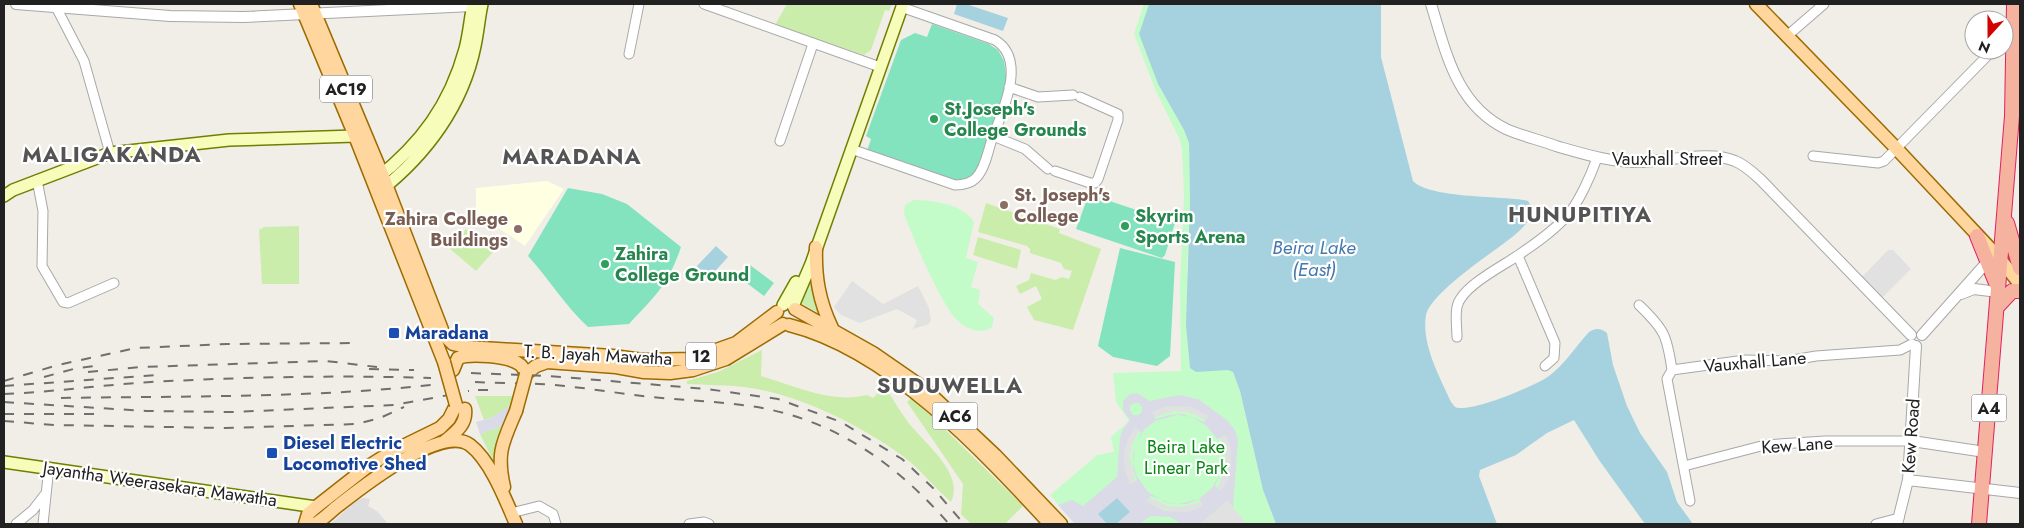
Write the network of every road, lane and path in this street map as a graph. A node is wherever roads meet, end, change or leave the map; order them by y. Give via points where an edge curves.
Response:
1 (16, 4) edge
2 (476, 4) edge
3 (639, 4) edge
4 (704, 4) edge
5 (1431, 4) edge
6 (1756, 4) edge
7 (1824, 4) edge
8 (2014, 4) edge
9 (900, 5) edge
10 (718, 6) edge
11 (56, 7) junction
12 (79, 7) edge
13 (307, 8) edge
14 (2017, 20) edge
15 (1787, 36) junction
16 (813, 44) junction
17 (629, 54) dead end
18 (1983, 60) edge
19 (2010, 60) edge
20 (877, 66) junction
21 (1009, 87) junction
22 (355, 136) junction
23 (993, 136) junction
24 (780, 141) dead end
25 (1895, 147) junction
26 (851, 148) junction
27 (110, 152) junction
28 (1813, 156) dead end
29 (1597, 158) junction
30 (37, 180) junction
31 (379, 184) junction
32 (4, 196) edge
33 (2005, 205) junction
34 (1977, 236) joint
35 (816, 247) junction
36 (2016, 248) edge
37 (1518, 256) junction
38 (1994, 259) junction
39 (2020, 268) edge
40 (114, 283) dead end
41 (2020, 284) edge
42 (1998, 290) junction
43 (2020, 291) edge
44 (1960, 295) junction
45 (1639, 305) dead end
46 (1998, 306) junction
47 (787, 308) junction
48 (786, 324) junction
49 (832, 328) junction
50 (1456, 337) dead end
51 (1913, 342) junction
52 (466, 351) junction
53 (670, 360) junction
54 (448, 366) junction
55 (1545, 366) dead end
56 (1672, 370) junction
57 (670, 373) junction
58 (526, 374) junction
59 (461, 407) junction
60 (949, 417) junction
61 (445, 441) junction
62 (1912, 441) junction
63 (1985, 452) junction
64 (4, 462) edge
65 (1684, 466) junction
66 (4, 470) edge
67 (49, 471) junction
68 (1908, 480) junction
69 (1982, 488) junction
70 (46, 493) junction
71 (2020, 493) edge
72 (1690, 501) dead end
73 (1036, 503) junction
74 (512, 515) edge
75 (311, 517) edge
76 (1898, 521) edge
77 (16, 524) edge
78 (43, 524) edge
79 (556, 524) edge
80 (688, 524) edge
81 (709, 524) edge
82 (1050, 524) edge
83 (1062, 524) edge
84 (1876, 524) edge
85 (1979, 524) edge

1 - 11 street
2 - 13 street
2 - 31 main road via 455,81 438,115
3 - 17 street
4 - 10 street
5 - 29 street, Vauxhall Street via 1453,73 1473,104 1506,129
6 - 15 main road
7 - 15 street
8 - 14 highway, A4
9 - 20 main road, T. B. Jayah Mawatha
9 - 21 street via 1002,44 1009,59
10 - 16 street
11 - 12 street
11 - 27 street via 84,61
12 - 13 street via 170,16 244,17
13 - 22 main road, AC19
13 - 31 main road, AC19
15 - 25 main road
16 - 20 street
16 - 24 street
18 - 25 street
19 - 33 highway, A4 via 2012,116
20 - 26 main road, T. B. Jayah Mawatha
20 - 47 main road, T. B. Jayah Mawatha
21 - 23 street
21 - 23 street via 1038,97 1076,96 1118,114 1118,120 1095,183 1051,170 1025,148
22 - 27 main road via 229,140
22 - 31 main road, AC19
23 - 26 street via 978,175 964,185 946,182
25 - 28 street via 1884,161 1878,163
25 - 34 main road
26 - 35 main road, T. B. Jayah Mawatha
27 - 30 main road
29 - 37 street via 1567,216
29 - 51 street, Vauxhall Street via 1641,162 1717,157 1742,164 1760,179
30 - 32 main road
30 - 40 street via 43,211 42,266 63,302 68,303
31 - 52 main road, AC19 via 444,335
31 - 54 main road, AC19
33 - 36 highway
33 - 38 highway, A4
34 - 38 highway
35 - 47 main road, T. B. Jayah Mawatha
35 - 49 main road via 820,301
36 - 39 highway
37 - 50 street via 1495,268 1461,297 1457,306
37 - 55 street via 1555,343 1554,358
38 - 41 main road
38 - 42 highway, A4
38 - 44 street
42 - 44 street via 1974,289
42 - 46 highway, A4
43 - 46 highway via 2012,291
44 - 51 street via 1922,335 1916,332
45 - 56 street via 1659,324 1667,339
46 - 63 highway, A4
47 - 48 main road via 778,320
47 - 48 main road via 796,320
47 - 49 main road, AC6
47 - 53 main road, T. B. Jayah Mawatha / 12 via 736,343 691,359
48 - 57 main road, T. B. Jayah Mawatha via 726,359 693,370
48 - 60 main road, AC6 via 812,330 869,361
49 - 60 main road, AC6 via 906,375
51 - 56 street, Vauxhall Lane via 1900,350 1787,361 1744,360
51 - 62 street, Kew Road
52 - 53 main road, T. B. Jayah Mawatha / 12
52 - 54 main road
52 - 58 main road via 514,360 522,365
53 - 57 main road
54 - 59 main road, AC19, bridge
56 - 65 street via 1667,379
57 - 58 main road, T. B. Jayah Mawatha via 547,362
58 - 74 main road, bridge via 499,454 500,471
59 - 61 main road via 466,417
59 - 75 main road via 440,428 367,466
60 - 73 main road, AC6
61 - 74 main road via 459,440 469,444 482,458
61 - 75 main road via 384,471
62 - 63 street
62 - 65 street, Kew Lane via 1766,445
62 - 68 street, Kew Road
63 - 69 highway, A4
64 - 67 main road, Jayantha Weerasekara Mawatha
65 - 72 street
66 - 67 main road, Jayantha Weerasekara Mawatha
67 - 70 street
67 - 75 main road, Jayantha Weerasekara Mawatha
68 - 69 street
68 - 76 street, Kew Road
69 - 71 street
69 - 85 highway, A4
70 - 77 street
70 - 78 street
73 - 82 main road, AC6
73 - 83 main road, AC6
74 - 79 street via 539,506 553,514
76 - 84 street
80 - 81 street

